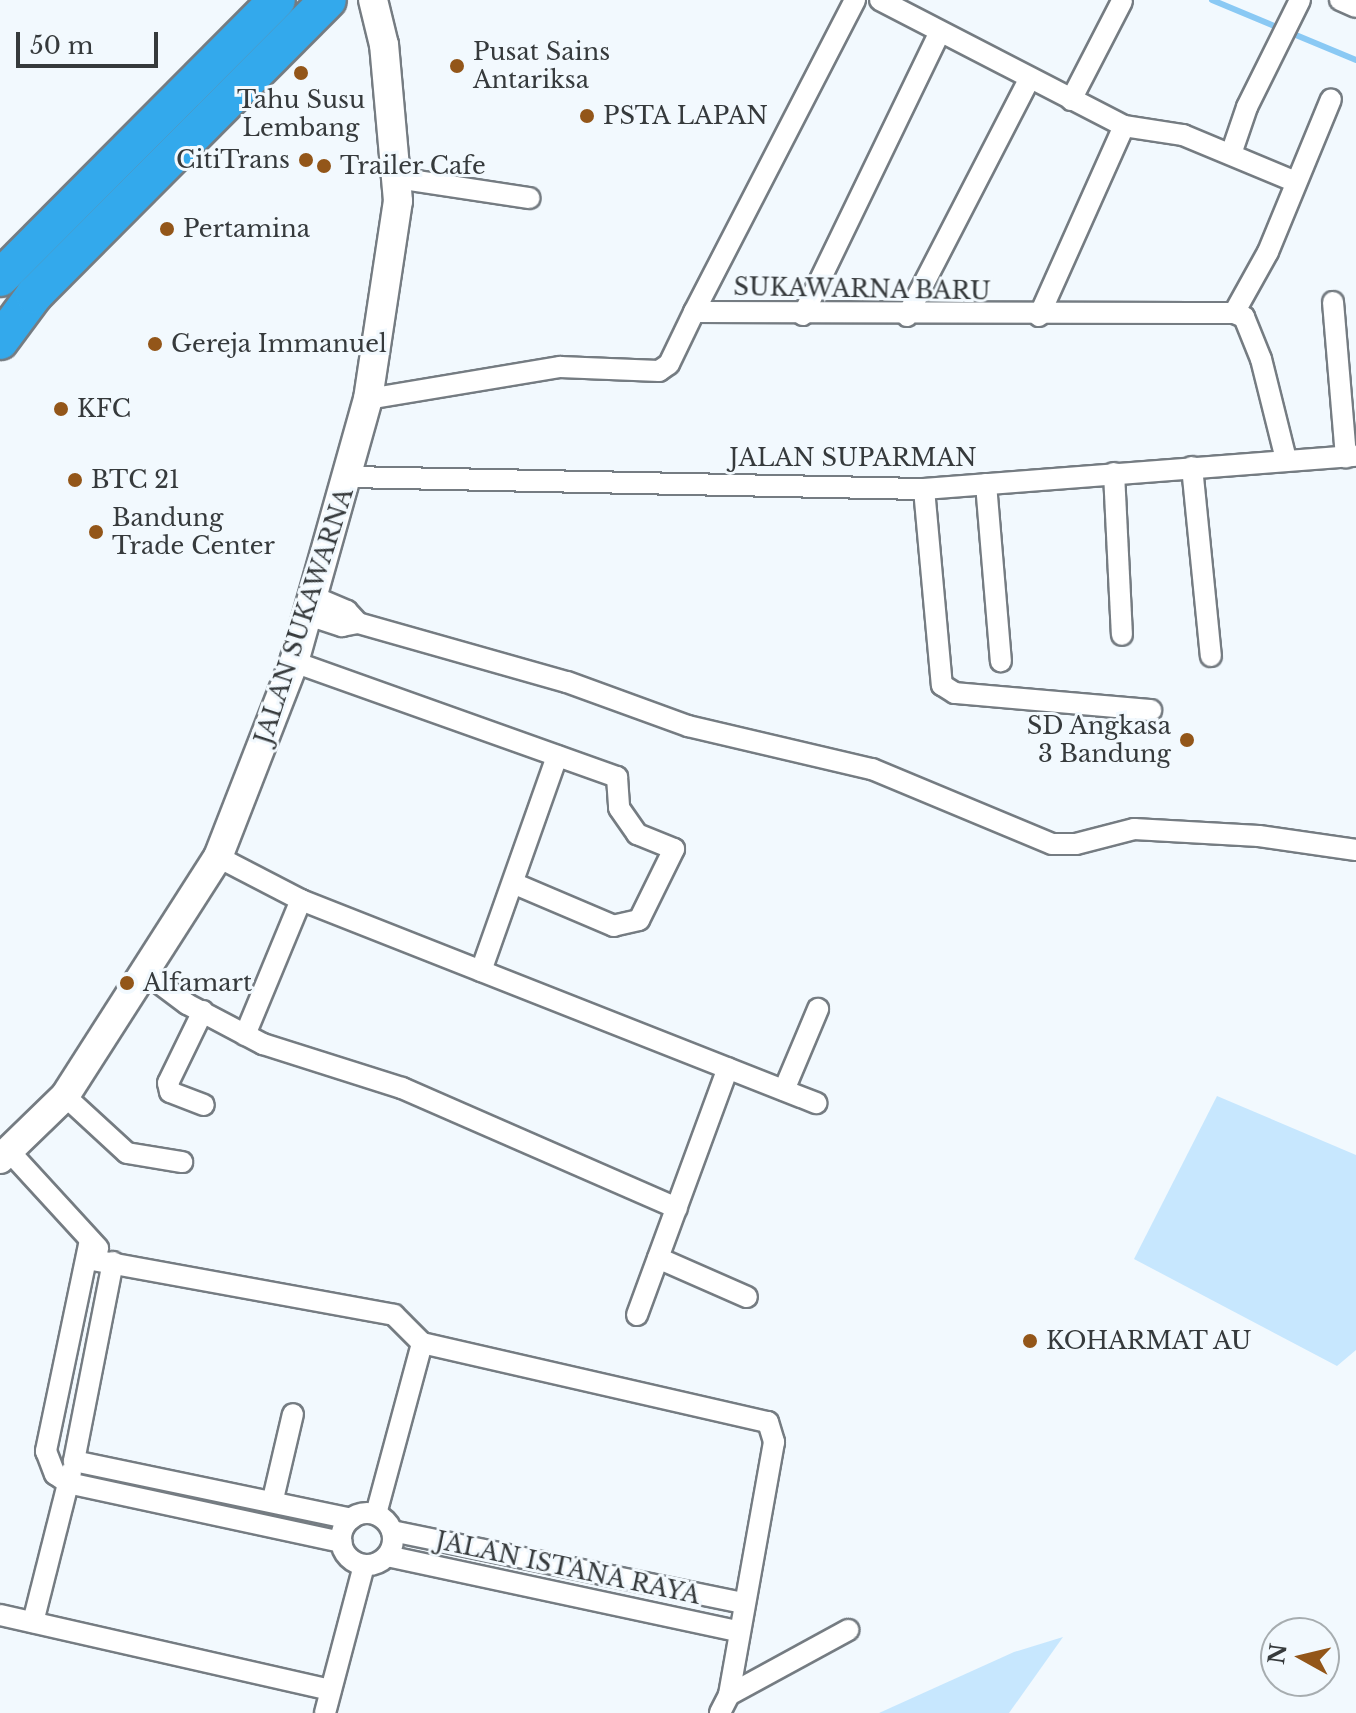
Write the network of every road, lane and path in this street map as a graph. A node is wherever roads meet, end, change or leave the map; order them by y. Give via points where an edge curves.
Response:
1 (277, 0) edge
2 (328, 0) edge
3 (373, 0) edge
4 (855, 0) edge
5 (880, 0) edge
6 (1300, 0) edge
7 (1340, 0) edge
8 (1122, 1) edge
9 (1356, 7) edge
10 (939, 34) junction
11 (1029, 80) junction
12 (1331, 99) dead end
13 (1071, 100) junction
14 (1124, 126) junction
15 (1231, 154) junction
16 (397, 178) junction
17 (1296, 182) junction
18 (529, 198) dead end
19 (0, 278) edge
20 (1333, 302) dead end
21 (694, 312) junction
22 (1234, 313) junction
23 (803, 315) junction
24 (907, 316) junction
25 (1039, 316) junction
26 (0, 341) edge
27 (368, 399) junction
28 (1351, 456) edge
29 (1286, 459) junction
30 (1192, 467) junction
31 (1114, 473) junction
32 (349, 477) junction
33 (986, 484) junction
34 (924, 489) junction
35 (311, 606) junction
36 (1122, 635) dead end
37 (1211, 656) dead end
38 (1001, 661) dead end
39 (294, 662) junction
40 (1151, 710) dead end
41 (557, 756) junction
42 (1356, 850) edge
43 (218, 857) junction
44 (515, 884) junction
45 (301, 900) junction
46 (481, 971) junction
47 (147, 974) junction
48 (818, 1009) dead end
49 (203, 1011) junction
50 (245, 1035) junction
51 (728, 1068) junction
52 (784, 1090) junction
53 (65, 1096) junction
54 (816, 1103) dead end
55 (204, 1105) dead end
56 (4, 1155) edge
57 (182, 1162) dead end
58 (677, 1208) junction
59 (89, 1250) junction
60 (658, 1258) junction
61 (113, 1262) junction
62 (747, 1297) dead end
63 (637, 1315) dead end
64 (75, 1319) junction
65 (99, 1323) junction
66 (422, 1343) junction
67 (293, 1414) dead end
68 (74, 1461) junction
69 (68, 1483) junction
70 (273, 1499) junction
71 (376, 1514) junction
72 (351, 1519) junction
73 (392, 1531) junction
74 (342, 1542) junction
75 (387, 1556) junction
76 (364, 1565) junction
77 (742, 1603) junction
78 (0, 1615) edge
79 (33, 1622) junction
80 (848, 1630) dead end
81 (738, 1631) junction
82 (331, 1690) junction
83 (725, 1704) edge
84 (325, 1713) edge

1 - 19 highway
2 - 26 highway via 34,295
3 - 16 street, JALAN SUKAWARNA via 384,45
4 - 21 street
5 - 10 street
6 - 15 street via 1247,107
7 - 9 street
8 - 13 street
10 - 11 street
10 - 23 street
11 - 13 street
11 - 24 street
12 - 17 street
13 - 14 street
14 - 15 street via 1183,135
14 - 25 street
15 - 17 street
16 - 18 street
16 - 27 street, JALAN SUKAWARNA
17 - 22 street
20 - 28 street
21 - 23 street, SUKAWARNA BARU
21 - 27 street via 669,364 659,371 560,367
22 - 25 street, SUKAWARNA BARU
22 - 29 street via 1244,317 1261,359
23 - 24 street, SUKAWARNA BARU
24 - 25 street, SUKAWARNA BARU
27 - 32 street, JALAN SUKAWARNA
28 - 29 street, JALAN SUPARMAN
29 - 30 street, JALAN SUPARMAN
30 - 31 street, JALAN SUPARMAN
30 - 37 street
31 - 33 street, JALAN SUPARMAN
31 - 36 street
32 - 34 street, JALAN SUPARMAN
32 - 35 street, JALAN SUKAWARNA
33 - 34 street, JALAN SUPARMAN
33 - 38 street
34 - 40 street via 942,685 955,693
35 - 39 street, JALAN SUKAWARNA
35 - 42 street via 342,626 358,623 567,682 688,726 872,769 1052,844 1076,844 1134,829 1259,836
39 - 41 street
39 - 43 street, JALAN SUKAWARNA
41 - 44 street
41 - 44 street via 617,777 619,808 637,834 674,849 639,920 614,926
43 - 45 street
43 - 47 street, JALAN SUKAWARNA
44 - 46 street
45 - 46 street
45 - 50 street
46 - 51 street
47 - 49 street
47 - 53 street, JALAN SUKAWARNA
48 - 52 street
49 - 50 street
49 - 55 street via 168,1083 170,1092
50 - 58 street via 402,1088
51 - 52 street
51 - 58 street
52 - 54 street
53 - 56 street, JALAN SUKAWARNA
53 - 57 street via 127,1153
56 - 59 street
58 - 60 street
59 - 61 street
59 - 64 street
60 - 62 street
60 - 63 street
61 - 65 street
61 - 66 street via 394,1315
64 - 65 street
64 - 69 street via 46,1451 55,1474
65 - 68 street
66 - 71 street
66 - 77 street via 768,1422 774,1442
67 - 70 street
68 - 69 street
68 - 70 street
69 - 74 street
69 - 79 street
70 - 72 street
71 - 72 street
71 - 73 street
72 - 74 street
73 - 75 street
73 - 77 street, JALAN ISTANA RAYA
74 - 76 street via 349,1558
75 - 76 street
75 - 81 street, JALAN ISTANA RAYA
76 - 82 street
77 - 81 street
78 - 79 street
79 - 82 street
80 - 83 street
81 - 83 street
82 - 84 street

